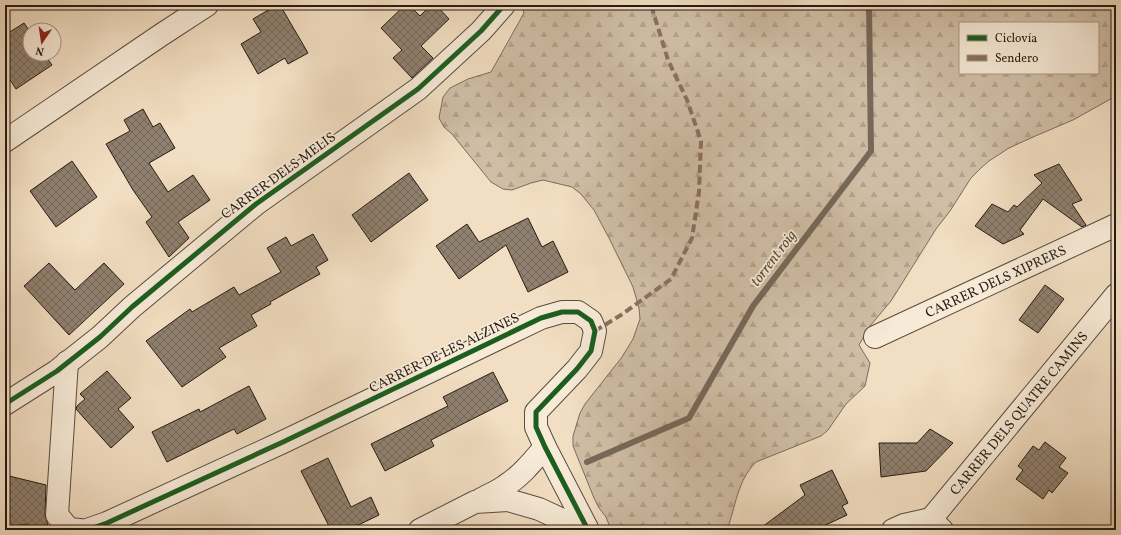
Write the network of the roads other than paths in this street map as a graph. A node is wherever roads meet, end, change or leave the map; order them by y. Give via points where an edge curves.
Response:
1 (207, 5) edge
2 (504, 5) edge
3 (5, 141) edge
4 (1116, 225) edge
5 (1116, 296) edge
6 (875, 337) dead end
7 (67, 362) junction
8 (5, 404) edge
9 (545, 447) junction
10 (476, 502) junction
11 (936, 524) edge
12 (80, 530) edge
13 (87, 530) edge
14 (420, 530) edge
15 (584, 530) edge
16 (588, 530) edge
17 (893, 530) edge

1 - 3 street
2 - 7 street, CARRER DELS MELIS via 481,31 418,89 256,204
4 - 6 street, CARRER DELS XIPRERS
5 - 11 street, CARRER DELS QUATRE CAMINS
7 - 8 street, CARRER DELS MELIS
7 - 12 street via 57,516 68,529
9 - 10 street via 517,477
9 - 13 street, CARRER DE LES ALZINES via 536,427 536,412 591,351 595,331 591,321 578,312 562,312 541,318 283,442
9 - 16 street, CARRER DE LES ALZINES
10 - 14 street
10 - 15 street via 508,500 539,509
11 - 17 street via 904,525

